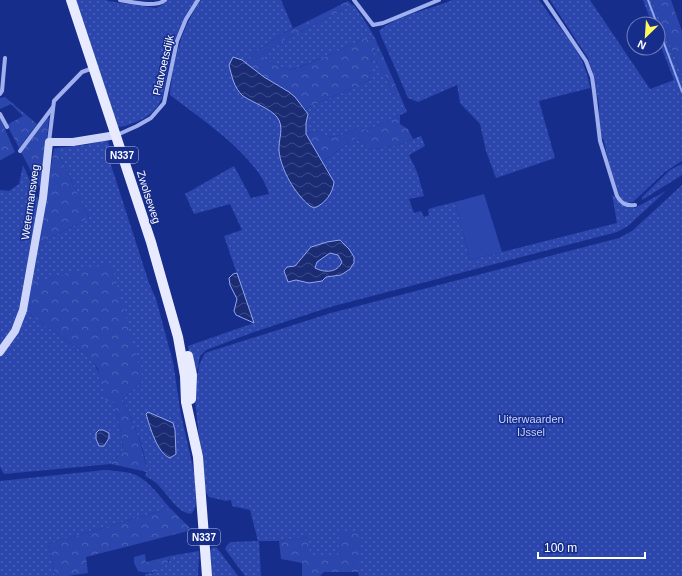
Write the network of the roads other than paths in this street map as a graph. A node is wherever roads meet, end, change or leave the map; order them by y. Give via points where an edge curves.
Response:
1 (72, 0) edge
2 (120, 0) edge
3 (165, 0) edge
4 (198, 0) edge
5 (354, 0) edge
6 (439, 0) edge
7 (545, 0) edge
8 (5, 58) dead end
9 (94, 68) junction
10 (0, 94) edge
11 (53, 106) junction
12 (0, 114) edge
13 (6, 127) dead end
14 (116, 135) junction
15 (49, 142) junction
16 (20, 151) dead end
17 (635, 205) dead end
18 (0, 352) edge
19 (207, 576) edge

1 - 9 main road, Zwolseweg / N337
2 - 3 street via 154,4
4 - 14 street, Platvoetsdijk via 186,19 177,41 164,103 151,118
5 - 6 street via 373,25
7 - 17 street via 586,61 592,77 600,140 617,196 626,206
8 - 10 street
9 - 11 street, Wetermansweg via 82,72 54,101
9 - 14 main road, Zwolseweg / N337
11 - 15 street, Wetermansweg
11 - 16 street
12 - 13 street
14 - 15 street via 73,142
14 - 19 main road, Zwolseweg / N337 via 190,364
15 - 18 street, Wetermansweg via 43,198 23,310 15,331

